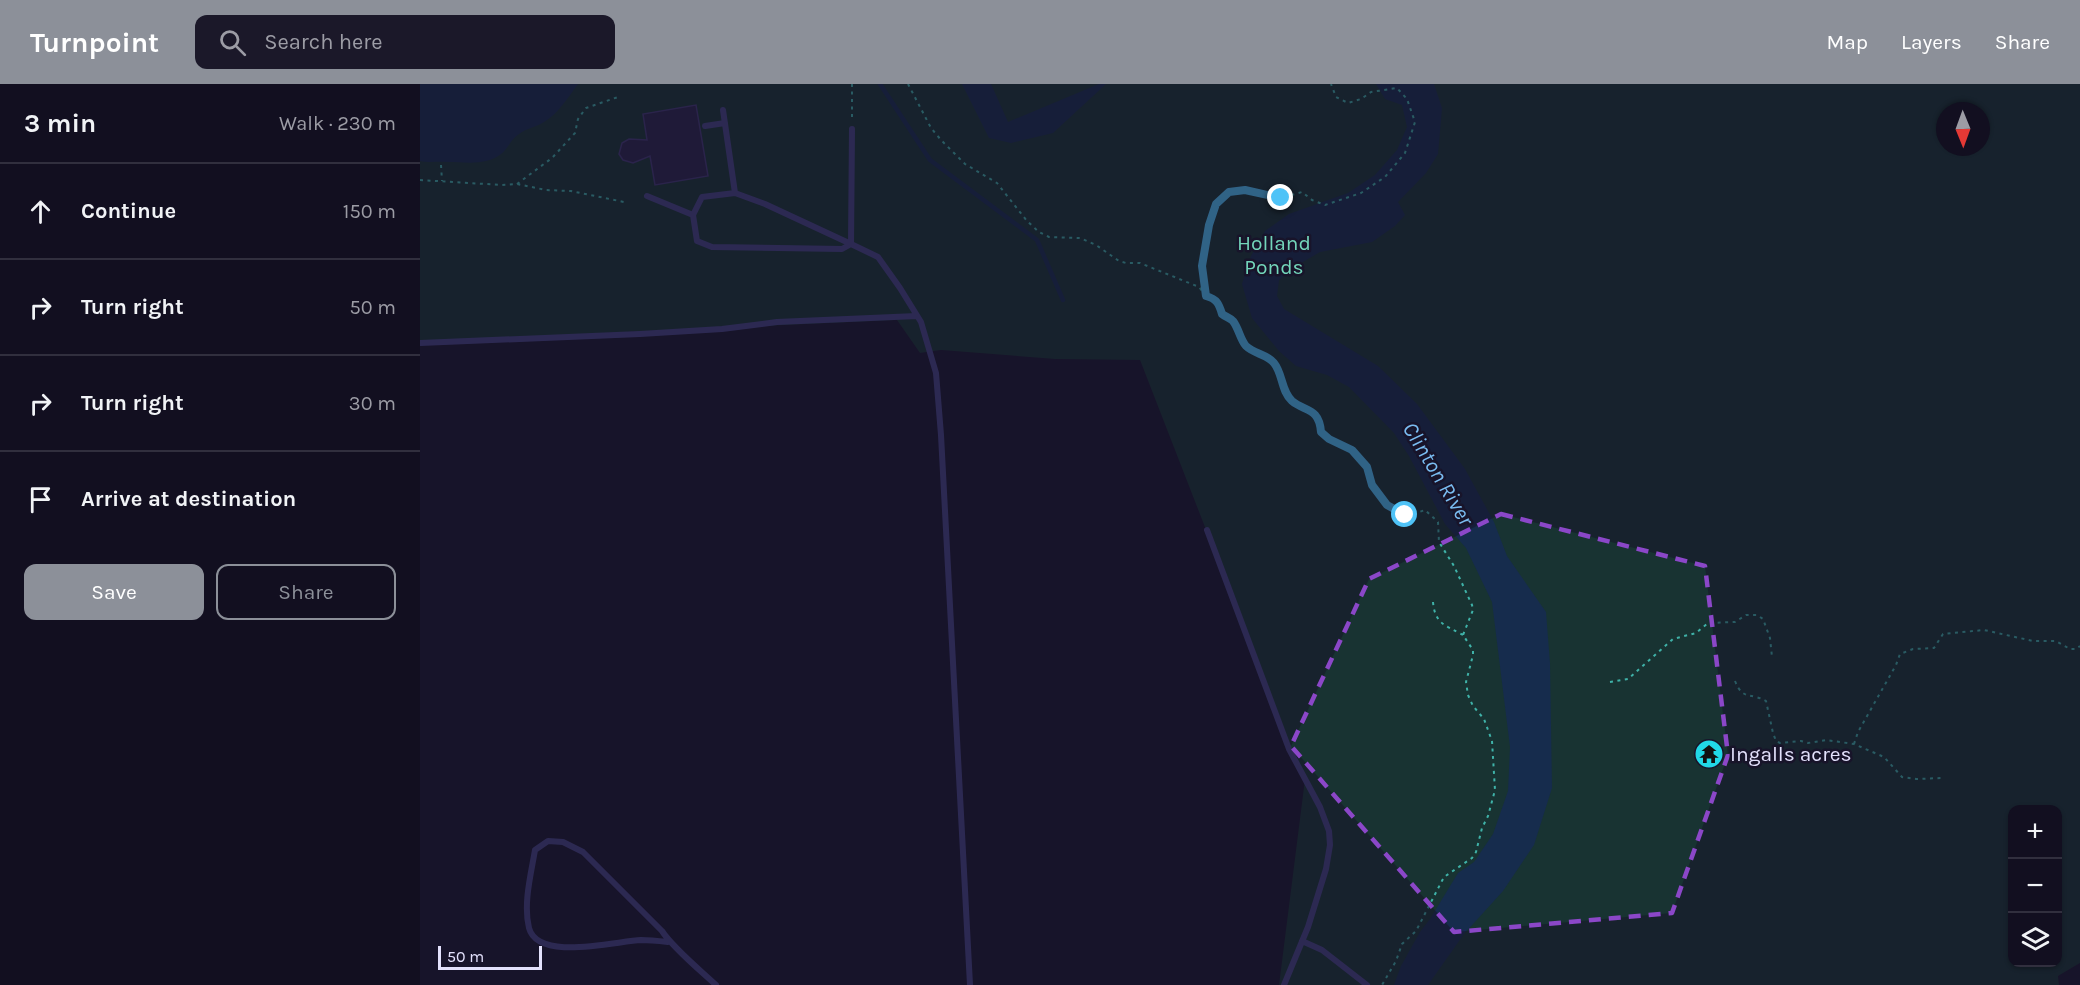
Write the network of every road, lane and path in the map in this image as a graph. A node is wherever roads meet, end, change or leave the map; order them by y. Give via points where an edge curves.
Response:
1 (852, 84) edge
2 (908, 84) edge
3 (1330, 84) edge
4 (618, 97) dead end
5 (723, 110) dead end
6 (725, 123) junction
7 (705, 126) dead end
8 (852, 129) joint
9 (441, 165) dead end
10 (420, 180) edge
11 (442, 181) junction
12 (517, 184) junction
13 (735, 193) junction
14 (647, 196) dead end
15 (624, 202) dead end
16 (693, 215) junction
17 (851, 244) junction
18 (1206, 296) junction
19 (917, 316) junction
20 (420, 343) edge
21 (1207, 530) dead end
22 (1433, 602) dead end
23 (1463, 635) junction
24 (2080, 646) edge
25 (1772, 657) dead end
26 (1735, 681) dead end
27 (1610, 682) dead end
28 (1854, 744) junction
29 (1942, 778) dead end
30 (1302, 941) junction
31 (668, 942) junction
32 (716, 985) edge
33 (969, 985) edge
34 (1284, 985) edge
35 (1367, 985) edge
36 (1382, 985) edge

1 - 8 path
2 - 18 path via 941,140 965,164 997,183 1039,232 1049,237 1080,238 1119,261 1140,263 1199,287
3 - 18 path via 1336,97 1348,103 1371,92 1397,88 1407,99 1414,122 1405,153 1385,177 1361,193 1325,205 1302,192 1281,198 1245,190 1229,192 1216,204 1209,225 1202,266
4 - 12 path via 586,108 578,119 575,134 552,158
5 - 6 lane
6 - 7 lane
6 - 13 lane
8 - 17 lane
9 - 11 path
10 - 11 path
11 - 12 path
12 - 15 path
13 - 16 lane via 702,197
13 - 17 lane
14 - 16 lane
16 - 17 lane via 697,241 712,247 842,249
17 - 19 lane via 878,257
18 - 23 path via 1214,298 1222,314 1232,319 1248,348 1270,359 1292,401 1314,414 1321,432 1352,450 1367,467 1372,485 1387,505 1405,515 1425,510 1433,515 1438,522 1438,542 1472,605
19 - 20 lane
19 - 33 lane via 936,373 941,435
21 - 30 lane via 1288,749 1329,831 1326,869
22 - 23 path via 1440,622
23 - 36 path via 1473,650 1466,682 1468,695 1484,719 1492,741 1495,790 1476,852 1444,877 1416,931 1402,944
24 - 28 path via 2070,649 2056,642 1984,630 1943,634 1934,648 1900,654
25 - 27 path via 1766,624 1757,615 1746,615 1735,622 1708,623 1696,633 1673,639 1628,679
26 - 28 path via 1745,696 1767,701 1776,741
28 - 29 path via 1884,757 1902,777
30 - 34 lane
30 - 35 lane via 1322,950
31 - 31 lane via 642,940 568,949 538,941 529,930 527,910 536,850 548,841 563,842 583,852 662,931
31 - 32 lane

